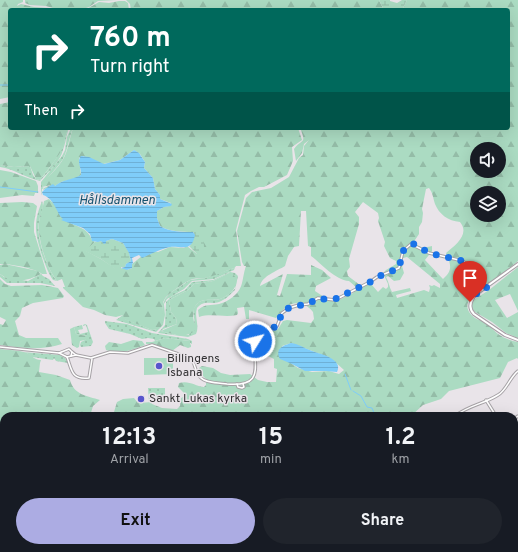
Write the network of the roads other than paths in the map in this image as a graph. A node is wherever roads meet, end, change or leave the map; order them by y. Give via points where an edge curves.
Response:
1 (518, 264) edge
2 (487, 288) junction
3 (518, 340) edge
4 (0, 347) edge
5 (65, 351) junction
6 (72, 352) junction
7 (59, 353) junction
8 (76, 355) junction
9 (66, 356) junction
10 (70, 356) junction
11 (92, 358) junction
12 (518, 371) edge
13 (237, 384) junction
14 (243, 384) junction
15 (486, 400) junction
16 (461, 412) edge
17 (494, 412) edge
18 (224, 552) edge
19 (231, 552) edge
20 (243, 552) edge

1 - 2 street
2 - 3 street via 473,298 470,305 472,312 505,335
2 - 14 street via 463,261 433,254 414,244 410,245 403,251 400,266 396,270 335,299 318,298 308,304 284,310 277,326 256,338 254,375 250,381
4 - 7 street
5 - 6 street via 69,349
5 - 7 street
5 - 9 street
6 - 8 street
6 - 10 street
7 - 9 street
8 - 10 street
8 - 11 street
9 - 10 street
9 - 11 street via 74,376 89,378
11 - 13 street via 110,352 128,353 155,345 190,358 199,377 204,380
12 - 15 street via 500,394
13 - 14 street
13 - 14 street via 242,388
15 - 16 street
15 - 17 street
18 - 19 street
19 - 20 street

